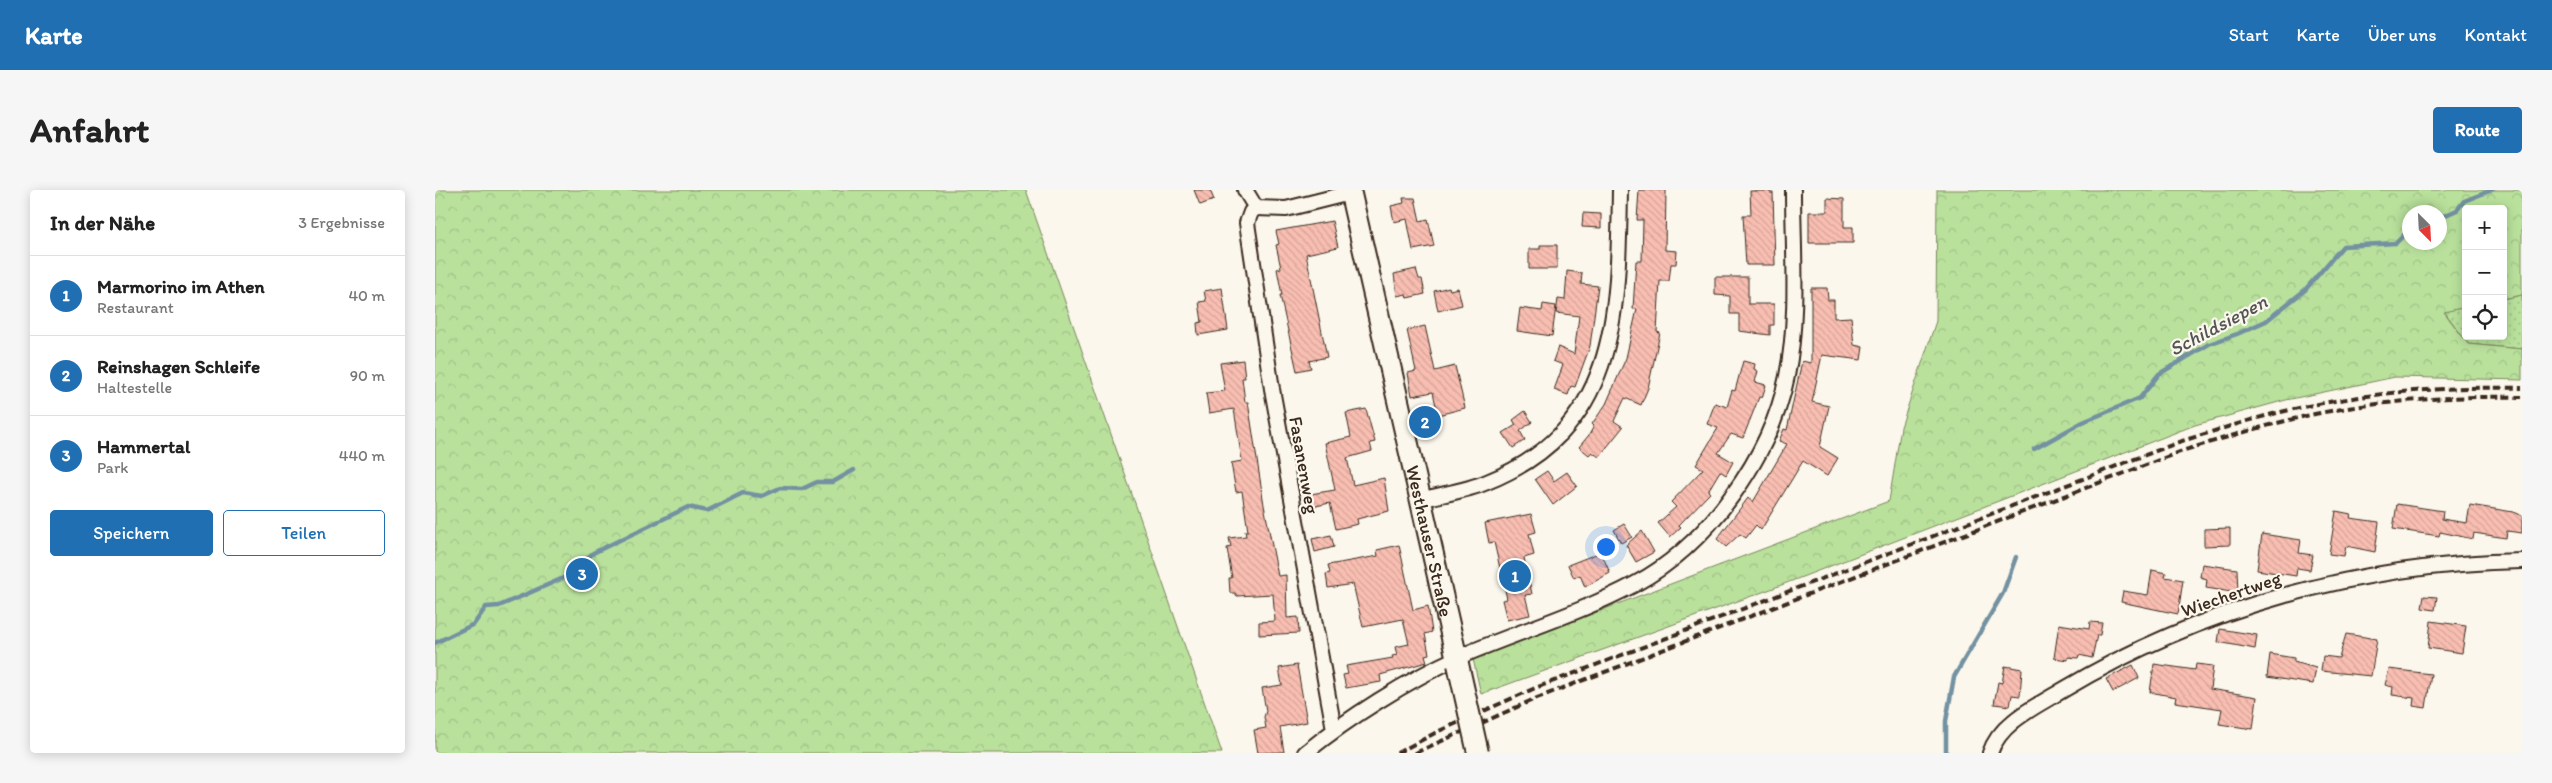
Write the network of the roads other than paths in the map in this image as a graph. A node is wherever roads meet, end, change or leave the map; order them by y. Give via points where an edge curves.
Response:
1 (1245, 190) edge
2 (1620, 190) edge
3 (1793, 190) edge
4 (1350, 192) edge
5 (1255, 208) junction
6 (1420, 500) junction
7 (2522, 561) edge
8 (1458, 661) junction
9 (1334, 729) junction
10 (1305, 753) edge
11 (1478, 753) edge
12 (1991, 753) edge

1 - 5 street
2 - 6 street via 1619,256 1612,327 1603,366 1579,410 1543,452 1516,469 1485,483
3 - 8 street via 1794,327 1787,378 1763,444 1735,493 1705,529 1637,583
4 - 5 street via 1286,209
4 - 6 main road, Westhauser Straße
5 - 9 street, Fasanenweg via 1247,223 1271,389
6 - 8 main road, Westhauser Straße
7 - 12 street, Wiechertweg via 2447,565 2352,579 2206,620 2112,663 2042,702 2000,733
8 - 9 street
8 - 11 main road, Westhauser Straße, bridge
9 - 10 street

